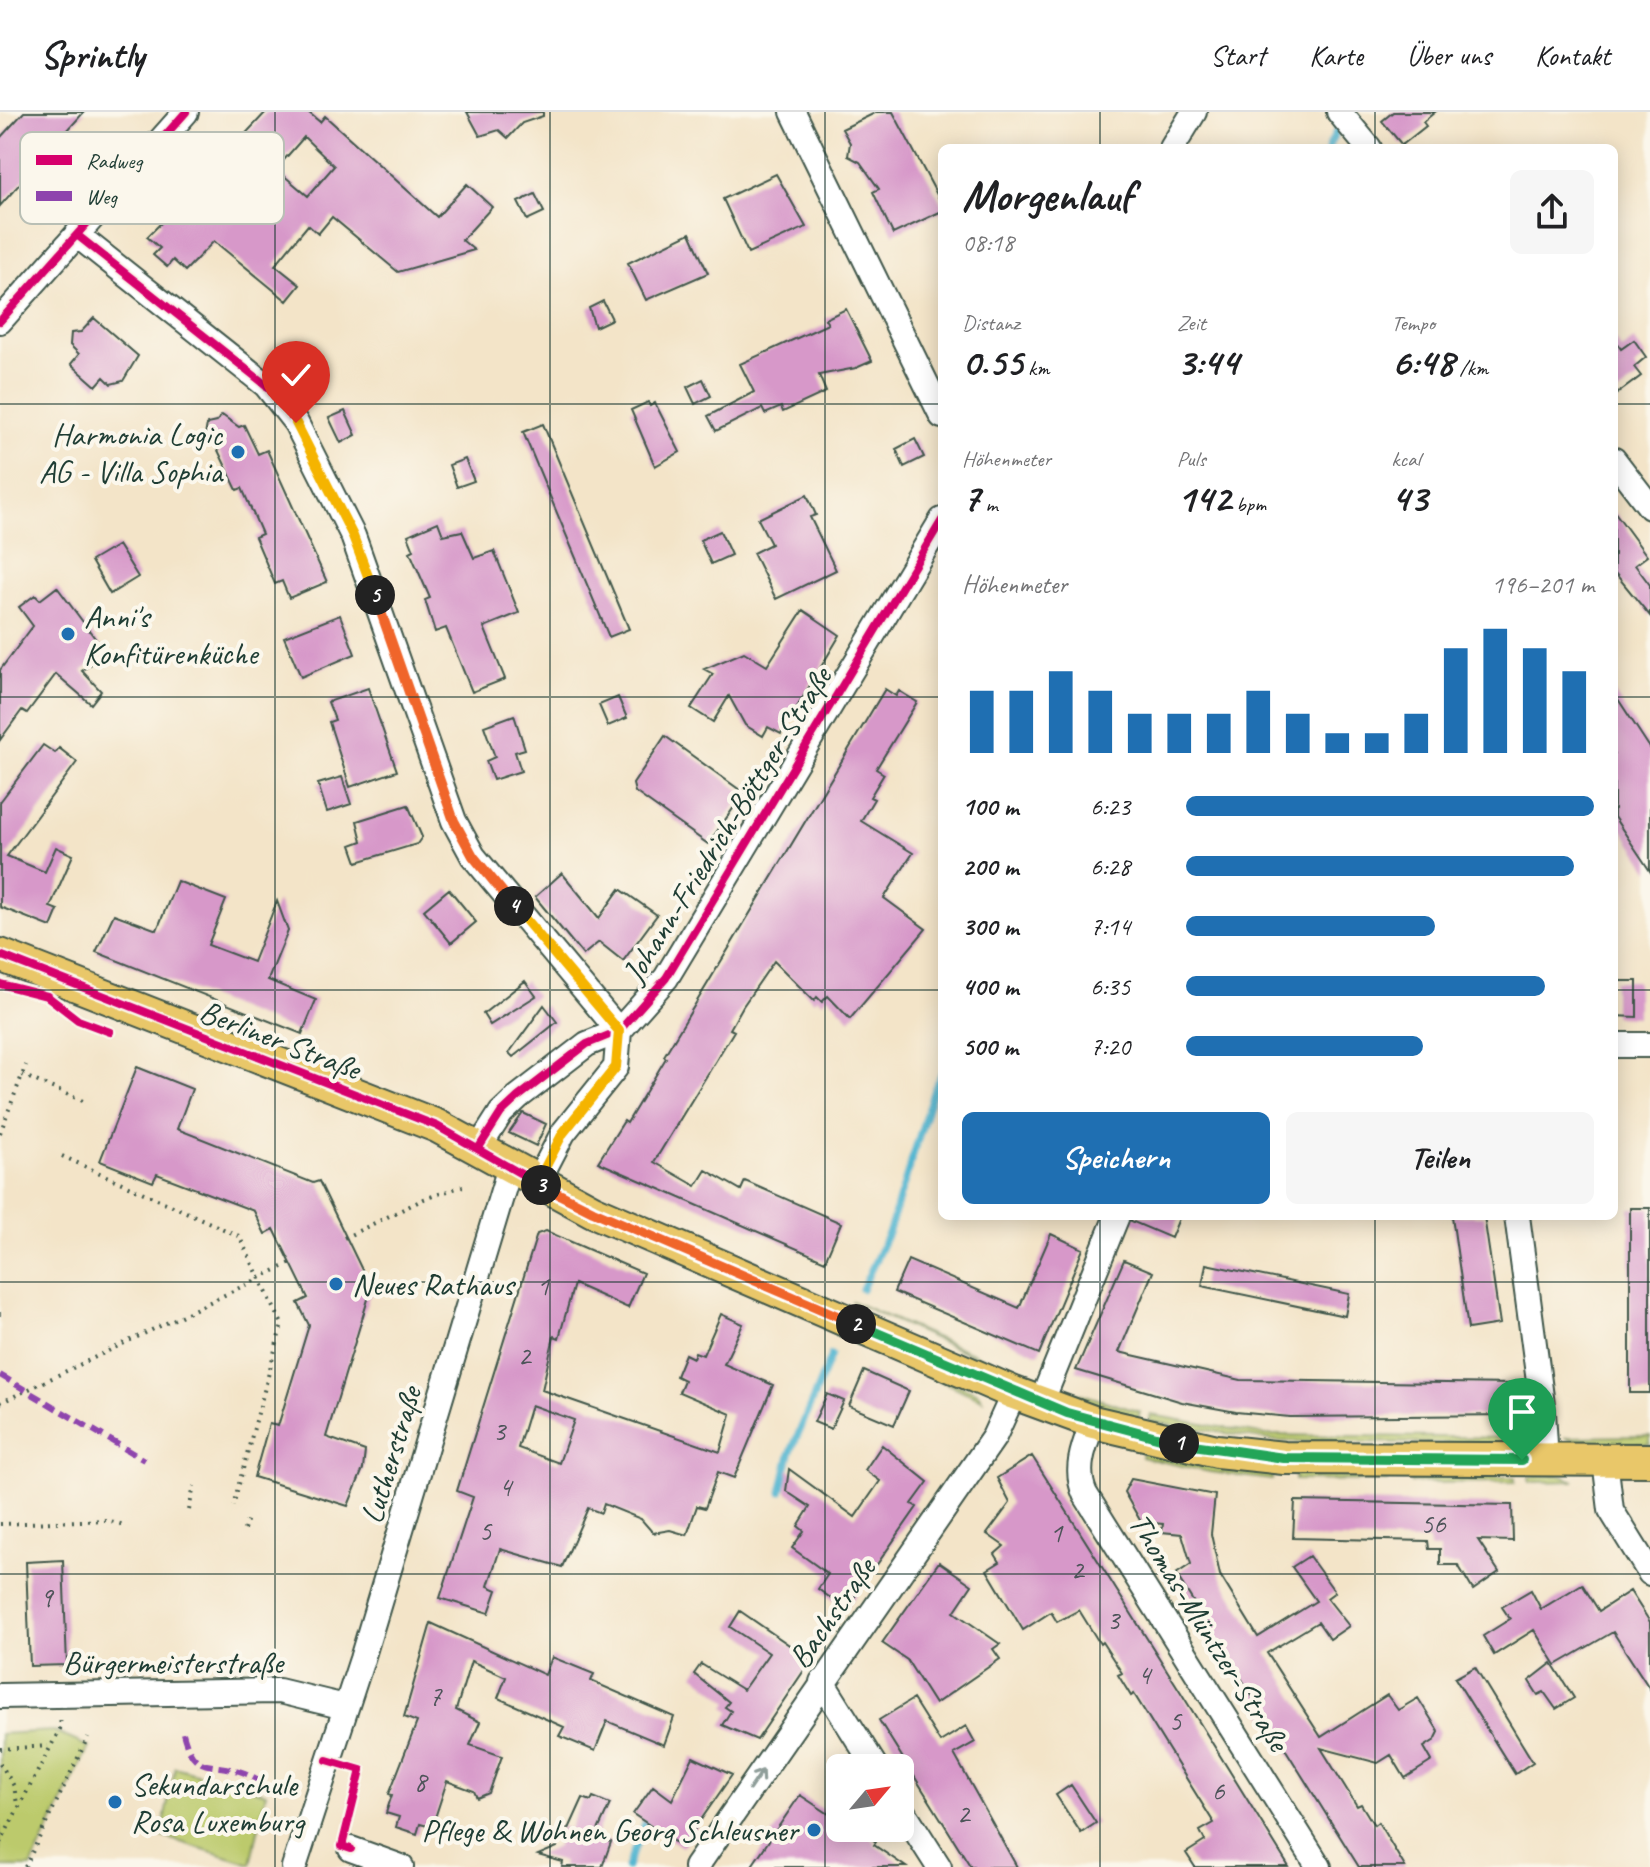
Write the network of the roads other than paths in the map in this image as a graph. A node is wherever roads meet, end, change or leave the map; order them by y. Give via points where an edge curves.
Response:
1 (793, 112) edge
2 (1194, 112) edge
3 (175, 116) edge
4 (162, 132) edge
5 (1174, 144) edge
6 (86, 224) edge
7 (77, 235) junction
8 (0, 321) edge
9 (938, 408) edge
10 (1618, 465) edge
11 (1650, 507) edge
12 (938, 527) edge
13 (0, 955) edge
14 (619, 1031) junction
15 (1618, 1045) edge
16 (1650, 1045) edge
17 (478, 1149) junction
18 (524, 1175) junction
19 (1115, 1220) edge
20 (1518, 1220) edge
21 (1027, 1398) junction
22 (1093, 1422) junction
23 (1546, 1460) junction
24 (1605, 1460) junction
25 (1650, 1460) edge
26 (1650, 1573) edge
27 (822, 1682) junction
28 (0, 1696) edge
29 (345, 1707) junction
30 (867, 1754) edge
31 (914, 1828) edge
32 (351, 1849) dead end
33 (294, 1867) edge
34 (401, 1867) edge
35 (696, 1867) edge
36 (939, 1867) edge
37 (1319, 1867) edge

1 - 9 street
2 - 5 street
3 - 4 street
6 - 7 street
7 - 8 street
7 - 14 street via 266,385 296,423 353,536 460,833 480,865
10 - 11 street
12 - 14 street, Johann-Friedrich-Böttger-Straße via 666,978
13 - 17 main road, Berliner Straße via 395,1109
14 - 17 street, Johann-Friedrich-Böttger-Straße via 587,1044 518,1097
14 - 18 street via 616,1067
15 - 16 street
17 - 18 main road, Berliner Straße
18 - 21 main road, Berliner Straße via 593,1211
18 - 29 street, Lutherstraße via 447,1383
19 - 21 street, Bachstraße
20 - 23 street
21 - 22 main road, Berliner Straße
21 - 27 street, Bachstraße
22 - 23 main road, Berliner Straße via 1189,1445 1284,1458
22 - 37 street, Thomas-Müntzer-Straße via 1081,1460 1085,1494
23 - 24 main road, Berliner Straße
24 - 25 main road, Berliner Straße
24 - 26 street via 1611,1510
27 - 30 street
35 -> 27 street, Bachstraße
28 - 29 street, Bürgermeisterstraße via 279,1691
29 - 33 street, Lutherstraße
31 - 36 street
32 - 34 street

